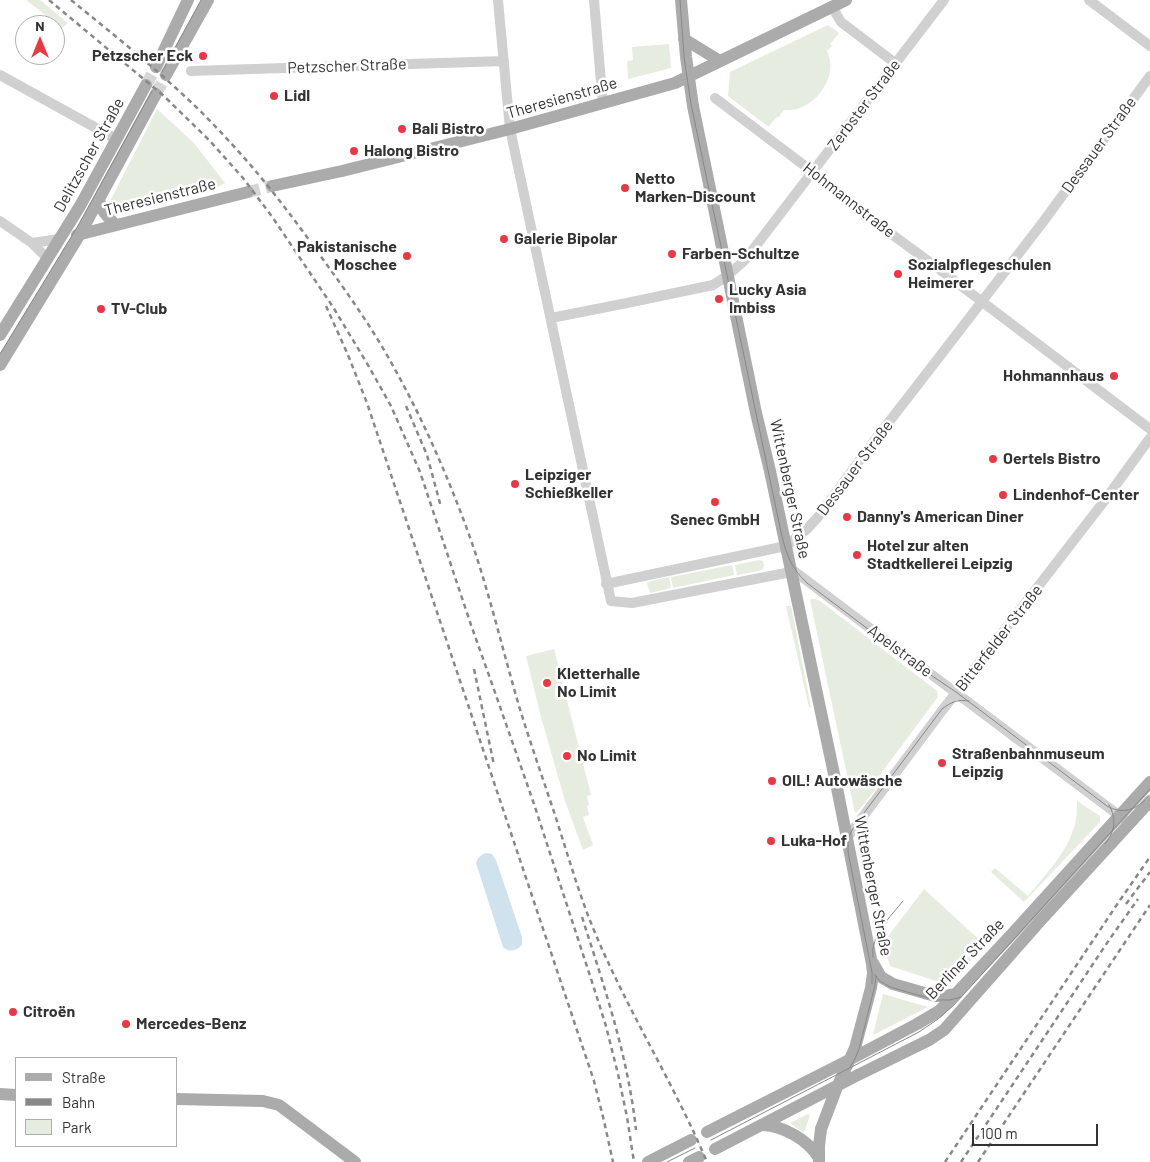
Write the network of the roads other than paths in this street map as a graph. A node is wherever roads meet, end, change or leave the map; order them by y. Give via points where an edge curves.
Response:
1 (188, 0) edge
2 (208, 0) edge
3 (498, 0) edge
4 (594, 0) edge
5 (682, 0) edge
6 (846, 0) edge
7 (944, 0) edge
8 (1089, 0) edge
9 (832, 7) junction
10 (684, 39) junction
11 (1150, 46) edge
12 (504, 61) junction
13 (720, 61) junction
14 (895, 63) junction
15 (191, 71) dead end
16 (0, 75) edge
17 (688, 76) junction
18 (1150, 76) edge
19 (146, 85) tunnel mouth
20 (156, 94) tunnel mouth
21 (715, 98) dead end
22 (603, 103) junction
23 (510, 129) junction
24 (116, 139) junction
25 (812, 173) junction
26 (272, 186) tunnel mouth
27 (248, 192) tunnel mouth
28 (99, 201) junction
29 (0, 221) edge
30 (115, 226) junction
31 (80, 234) junction
32 (60, 239) junction
33 (32, 243) junction
34 (48, 258) junction
35 (728, 275) junction
36 (982, 302) junction
37 (551, 318) junction
38 (0, 335) edge
39 (0, 365) edge
40 (1150, 429) edge
41 (1150, 438) edge
42 (786, 546) junction
43 (790, 570) junction
44 (606, 584) junction
45 (956, 693) junction
46 (1150, 782) edge
47 (1150, 801) edge
48 (1124, 820) junction
49 (847, 838) junction
50 (872, 961) junction
51 (956, 994) junction
52 (846, 1066) junction
53 (836, 1086) junction
54 (0, 1094) edge
55 (15, 1095) edge
56 (178, 1099) edge
57 (763, 1125) junction
58 (707, 1132) dead end
59 (691, 1140) dead end
60 (715, 1149) dead end
61 (819, 1160) edge
62 (355, 1162) edge
63 (648, 1162) edge

1 - 2 main road via 161,71
3 - 12 street
4 - 22 street
5 - 10 main road, Wittenberger Straße
6 - 9 main road, Theresienstraße
7 - 14 street, Zerbster Straße
8 - 11 street
9 - 13 main road, Theresienstraße
9 - 14 street via 841,22
10 - 13 main road
10 - 17 main road, Wittenberger Straße
12 - 15 street, Petzscher Straße
12 - 23 street
13 - 17 main road, Theresienstraße
14 - 25 street, Zerbster Straße
16 - 24 street
17 - 22 main road, Theresienstraße via 675,83
17 - 35 main road, Wittenberger Straße
18 - 36 street, Dessauer Straße
19 - 24 main road, Delitzscher Straße
20 - 28 main road, Delitzscher Straße
21 - 25 street, Hohmannstraße
22 - 23 main road, Theresienstraße
23 - 26 main road, Theresienstraße
23 - 37 street
24 - 32 main road, Delitzscher Straße
25 - 35 street, Zerbster Straße via 745,260
25 - 36 street, Hohmannstraße
27 - 30 main road, Theresienstraße
28 - 30 main road
28 - 31 main road, Delitzscher Straße
29 - 33 street
30 - 31 main road, Theresienstraße
31 - 32 main road, Delitzscher Straße
31 - 39 main road, Delitzscher Straße
32 - 33 street
32 - 34 main road, Delitzscher Straße
33 - 34 street
34 - 38 main road, Delitzscher Straße
35 - 37 street, Zerbster Straße via 713,285
35 - 42 main road, Wittenberger Straße
36 - 40 street, Hohmannstraße
36 - 42 street, Dessauer Straße via 818,517
37 - 44 street
41 - 45 street, Bitterfelder Straße
42 - 43 main road, Wittenberger Straße
42 - 44 street, Dessauer Straße
43 - 44 street via 632,603 611,601
43 - 45 street, Apelstraße
43 - 49 main road, Wittenberger Straße
45 - 48 street, Apelstraße
45 - 49 street, Bitterfelder Straße
46 - 48 main road, Berliner Straße
47 - 48 main road, Berliner Straße
48 - 51 main road, Berliner Straße
48 - 53 main road, Berliner Straße via 944,1030
49 - 50 main road, Wittenberger Straße
50 - 51 main road via 882,977 893,984 935,996
50 - 52 main road, Wittenberger Straße via 872,984 856,1043
51 - 52 main road, Berliner Straße via 929,1017
52 - 53 main road, Wittenberger Straße
52 - 58 main road, Berliner Straße
53 - 57 main road, Berliner Straße
53 - 61 main road, Wittenberger Straße via 821,1129
54 - 55 main road
56 - 62 main road via 279,1105
57 - 60 main road, Berliner Straße
57 - 61 main road via 797,1137 811,1148
59 - 63 main road

